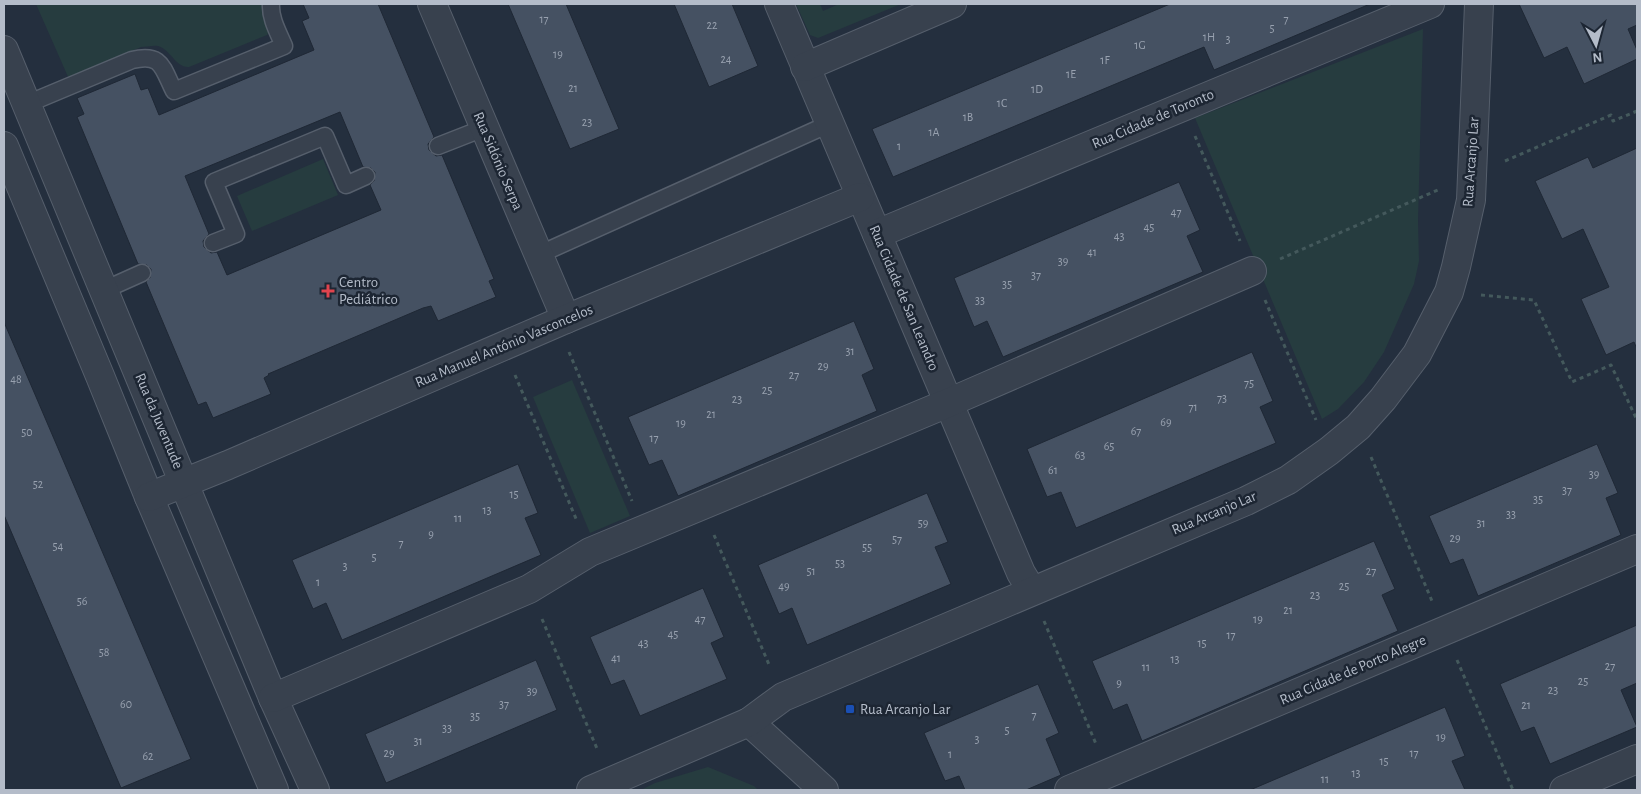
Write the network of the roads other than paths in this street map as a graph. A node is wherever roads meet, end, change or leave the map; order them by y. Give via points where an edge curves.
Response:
1 (271, 4) edge
2 (432, 4) edge
3 (779, 4) edge
4 (952, 4) edge
5 (1430, 4) edge
6 (1479, 4) edge
7 (4, 50) edge
8 (805, 67) junction
9 (27, 104) junction
10 (829, 124) junction
11 (484, 128) junction
12 (4, 146) edge
13 (438, 146) dead end
14 (366, 176) dead end
15 (860, 196) junction
16 (876, 234) junction
17 (213, 243) dead end
18 (538, 255) junction
19 (1252, 271) road end
20 (142, 273) dead end
21 (104, 290) junction
22 (561, 321) junction
23 (948, 402) junction
24 (184, 482) junction
25 (149, 497) junction
26 (1637, 549) edge
27 (1032, 591) junction
28 (273, 698) junction
29 (749, 722) junction
30 (1637, 759) edge
31 (601, 786) edge
32 (274, 790) edge
33 (315, 790) edge
34 (824, 790) edge
35 (1069, 790) edge
36 (1564, 790) edge

1 - 9 lane via 270,11 284,46 174,91 162,67 156,60 145,57
2 - 11 street, Rua Sidónio Serpa
3 - 8 street, Rua Cidade de San Leandro
4 - 8 street
5 - 16 street, Rua Cidade de Toronto
6 - 27 street, Rua Arcanjo Lar via 1471,200 1456,267 1448,292 1417,354 1383,399 1358,427 1288,480 1246,501
7 - 9 street, Rua da Juventude
8 - 10 street, Rua Cidade de San Leandro
9 - 21 street, Rua da Juventude
10 - 15 street, Rua Cidade de San Leandro
10 - 18 lane
11 - 13 lane
11 - 18 street, Rua Sidónio Serpa
12 - 25 street
14 - 17 lane via 346,185 325,136 214,182 236,234
15 - 16 street, Rua Cidade de San Leandro
15 - 22 street, Rua Manuel António Vasconcelos
16 - 23 street, Rua Cidade de San Leandro
18 - 22 street, Rua Sidónio Serpa
19 - 23 street
20 - 21 lane
21 - 24 street, Rua da Juventude
22 - 24 street, Rua Manuel António Vasconcelos
23 - 27 street, Rua Cidade de San Leandro via 1021,573
23 - 28 street via 590,552 529,589
24 - 25 street, Rua Manuel António Vasconcelos
24 - 28 street, Rua da Juventude
25 - 32 street
26 - 35 street, Rua Cidade de Porto Alegre
27 - 29 street, Rua Arcanjo Lar via 783,697
28 - 33 street, Rua da Juventude
29 - 31 street, Rua Arcanjo Lar
29 - 34 street
30 - 36 street

